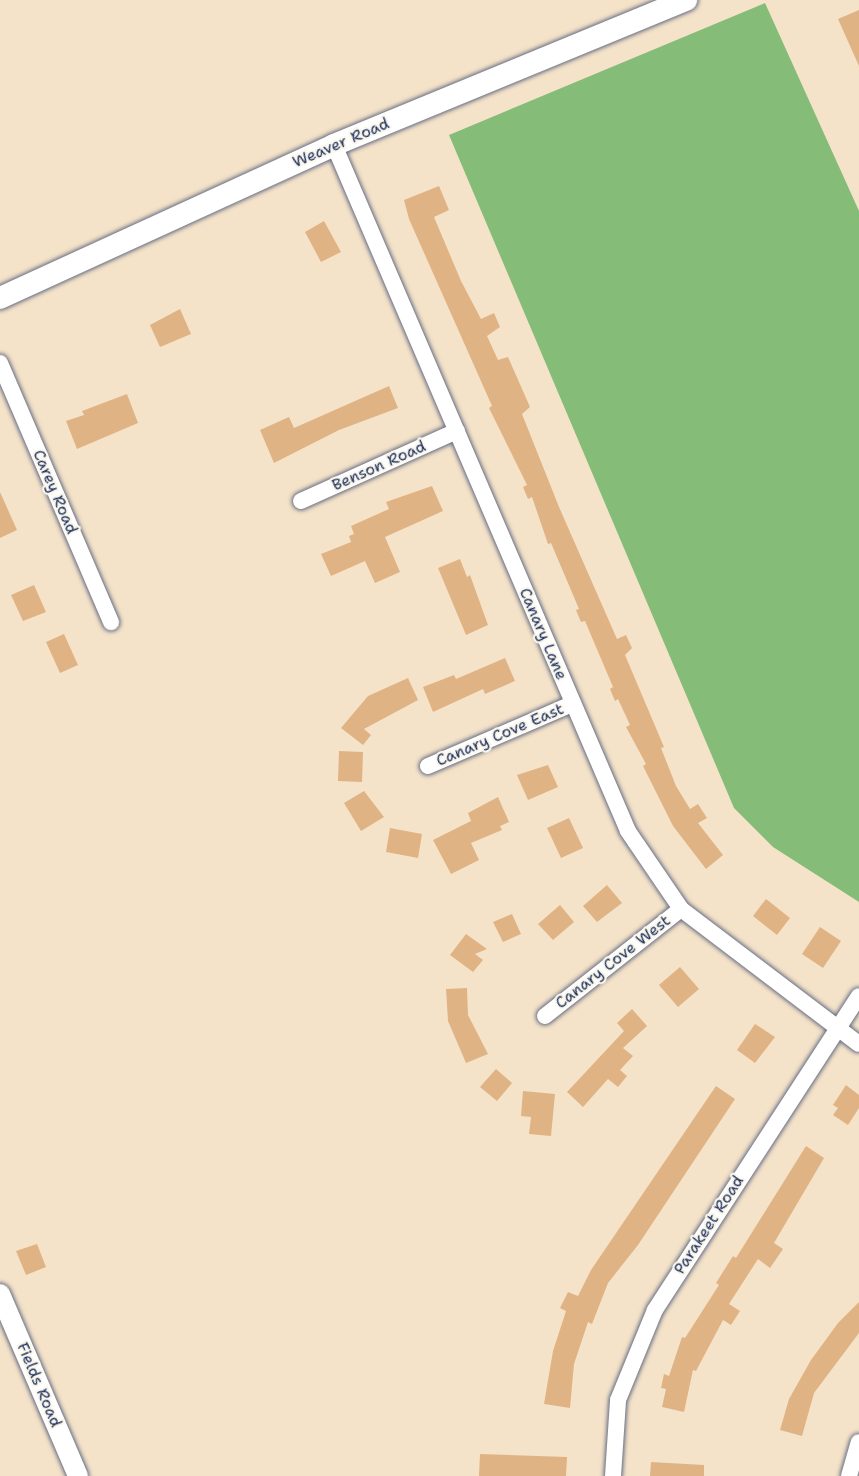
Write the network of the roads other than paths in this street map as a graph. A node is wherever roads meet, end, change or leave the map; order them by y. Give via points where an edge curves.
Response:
1 (686, 0) edge
2 (334, 145) junction
3 (0, 298) edge
4 (0, 363) edge
5 (457, 431) junction
6 (301, 501) dead end
7 (111, 622) dead end
8 (572, 704) junction
9 (428, 766) dead end
10 (681, 909) junction
11 (859, 996) edge
12 (545, 1016) dead end
13 (837, 1028) junction
14 (859, 1044) edge
15 (0, 1294) edge
16 (859, 1442) edge
17 (78, 1476) edge
18 (614, 1476) edge
19 (849, 1476) edge

1 - 2 main road, Weaver Road
2 - 3 main road, Weaver Road
2 - 5 street, Canary Lane
4 - 7 street, Carey Road
5 - 6 street, Benson Road
5 - 8 street, Canary Lane
8 - 9 street, Canary Cove East
8 - 10 street, Canary Lane via 628,831
10 - 12 street, Canary Cove West
10 - 13 street, Canary Lane
11 - 13 street, Parakeet Road
13 - 14 street, Canary Lane
13 - 18 street, Parakeet Road via 655,1310 618,1400
15 - 17 street, Fields Road
16 - 19 street

